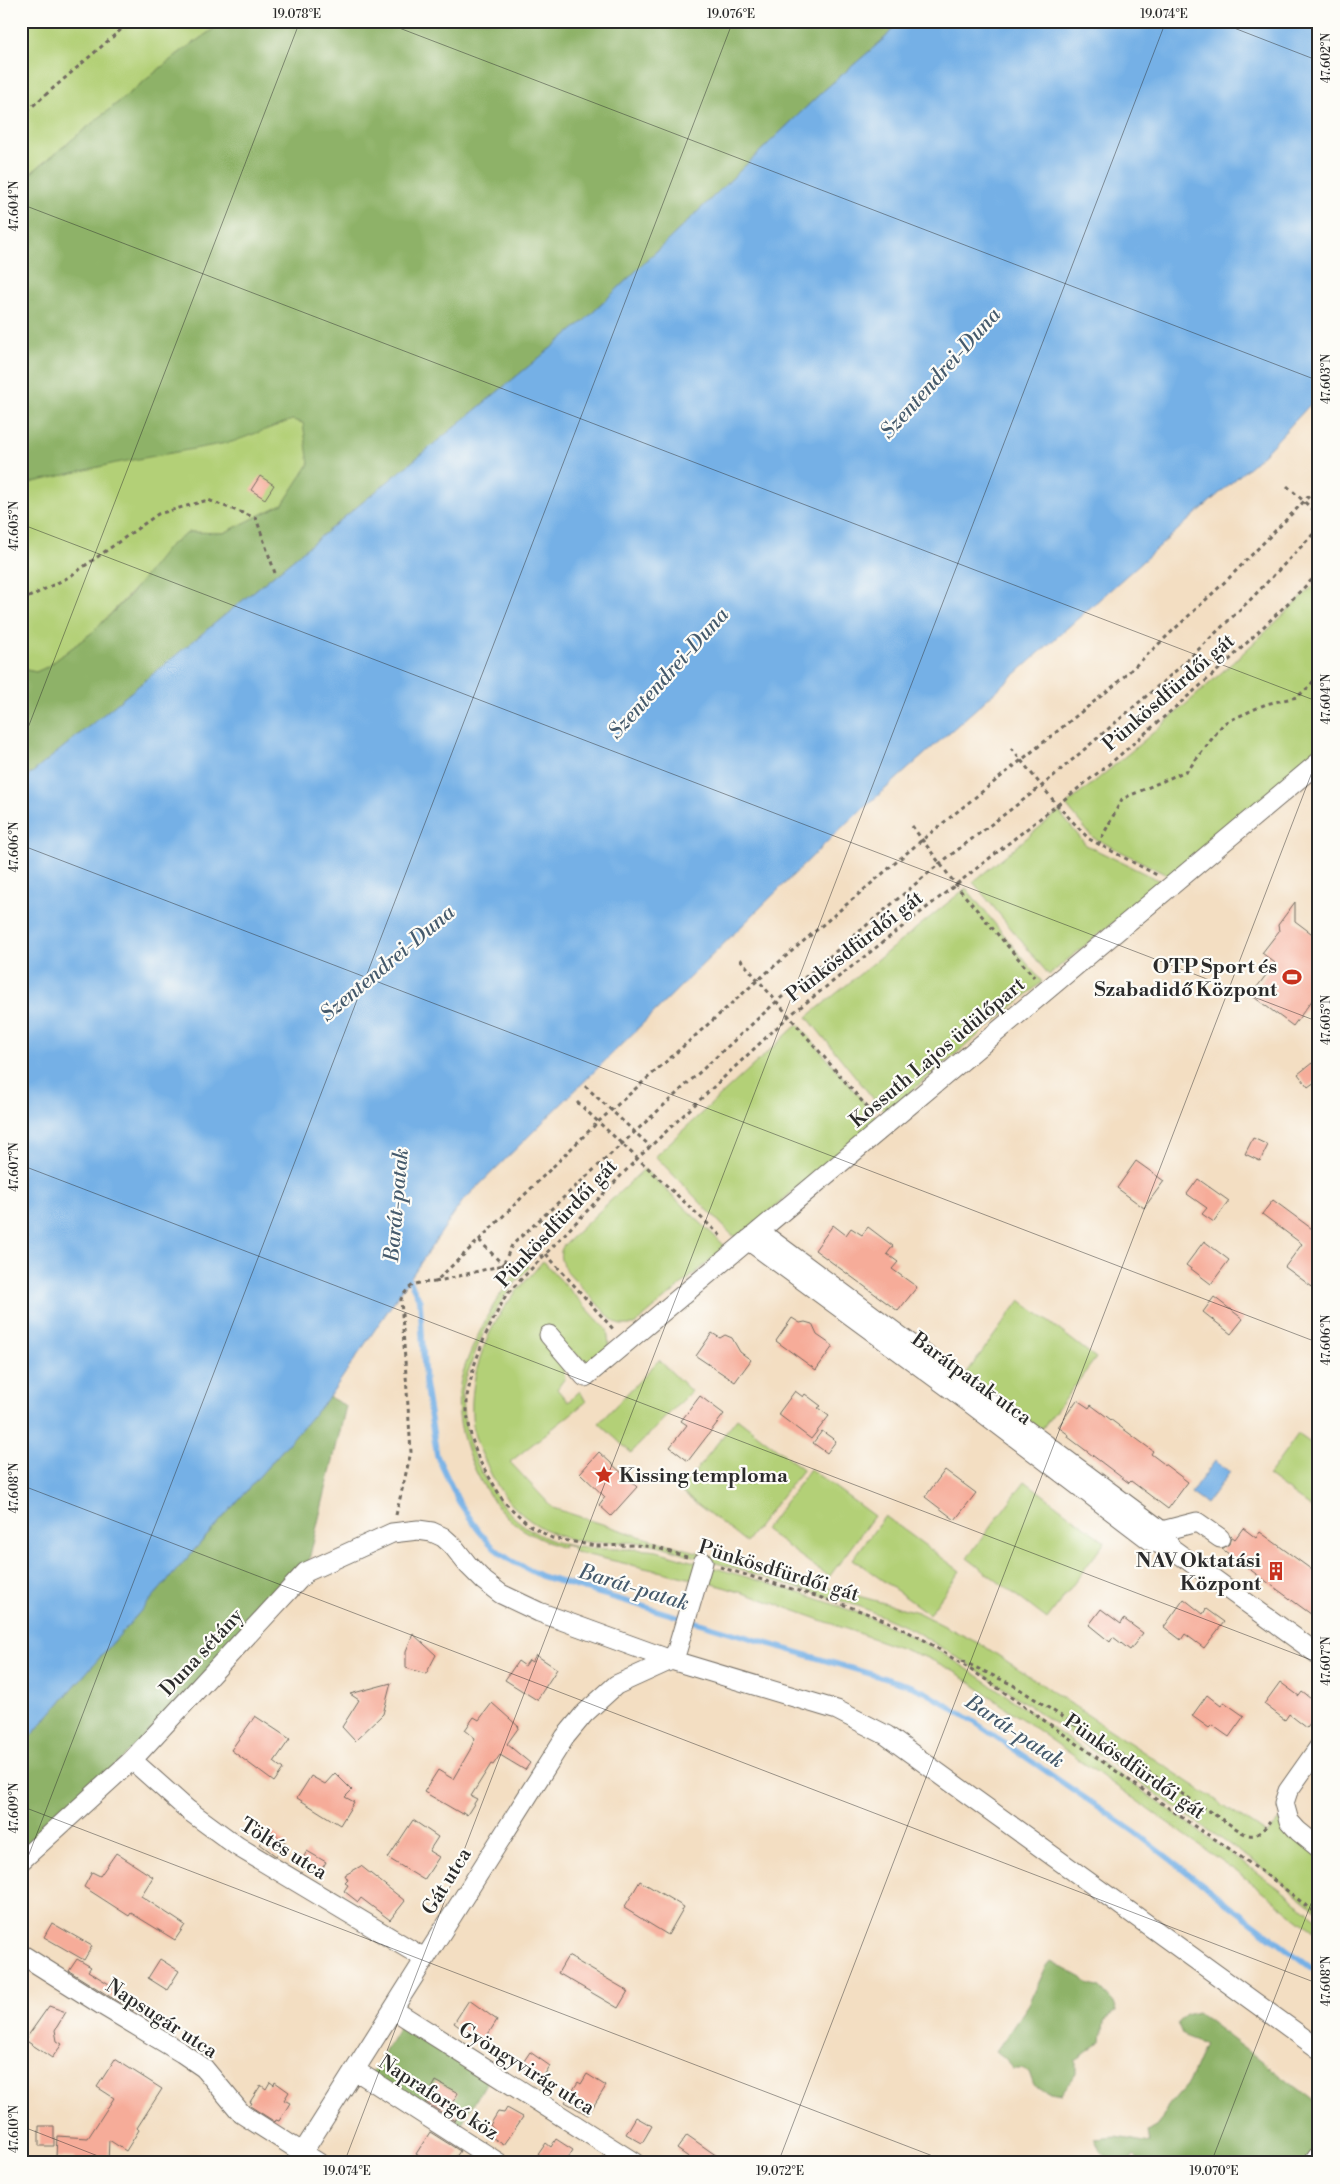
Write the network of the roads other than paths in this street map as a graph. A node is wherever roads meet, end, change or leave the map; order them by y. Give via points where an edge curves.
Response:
1 (1318, 766) edge
2 (748, 1241) junction
3 (549, 1335) dead end
4 (1220, 1538) dead end
5 (1166, 1539) junction
6 (703, 1562) road end
7 (1319, 1655) edge
8 (671, 1660) junction
9 (1319, 1747) edge
10 (132, 1760) junction
11 (1319, 1848) edge
12 (21, 1861) edge
13 (21, 1954) edge
14 (424, 1958) junction
15 (394, 2010) junction
16 (1319, 2049) edge
17 (355, 2070) junction
18 (1319, 2155) edge
19 (299, 2157) edge
20 (320, 2163) edge
21 (499, 2163) edge
22 (636, 2163) edge
23 (1313, 2163) edge

1 - 2 street, Kossuth Lajos üdülőpart via 1173,883
2 - 3 street, Kossuth Lajos üdülőpart via 585,1377
2 - 5 street, Barátpatak utca via 855,1311 1151,1541
4 - 5 street via 1197,1522
5 - 7 street, Barátpatak utca
6 - 8 street via 678,1650
8 - 10 street, Duna sétány via 517,1603 484,1581 443,1537 418,1530 392,1533 306,1572
8 - 14 street, Gát utca via 616,1685 565,1737
8 - 16 street via 837,1710 886,1736
9 - 11 street via 1288,1791 1284,1803 1289,1821
10 - 12 street, Duna sétány
10 - 14 street, Töltés utca via 188,1810 237,1846
13 - 19 street, Napsugár utca via 204,2068 242,2114
14 - 15 street, Gát utca
15 - 17 street, Gát utca
15 - 22 street, Gyöngyvirág utca
17 - 19 street, Gát utca
17 - 21 street, Napraforgó köz
18 - 23 street
19 - 20 street, Napsugár utca

